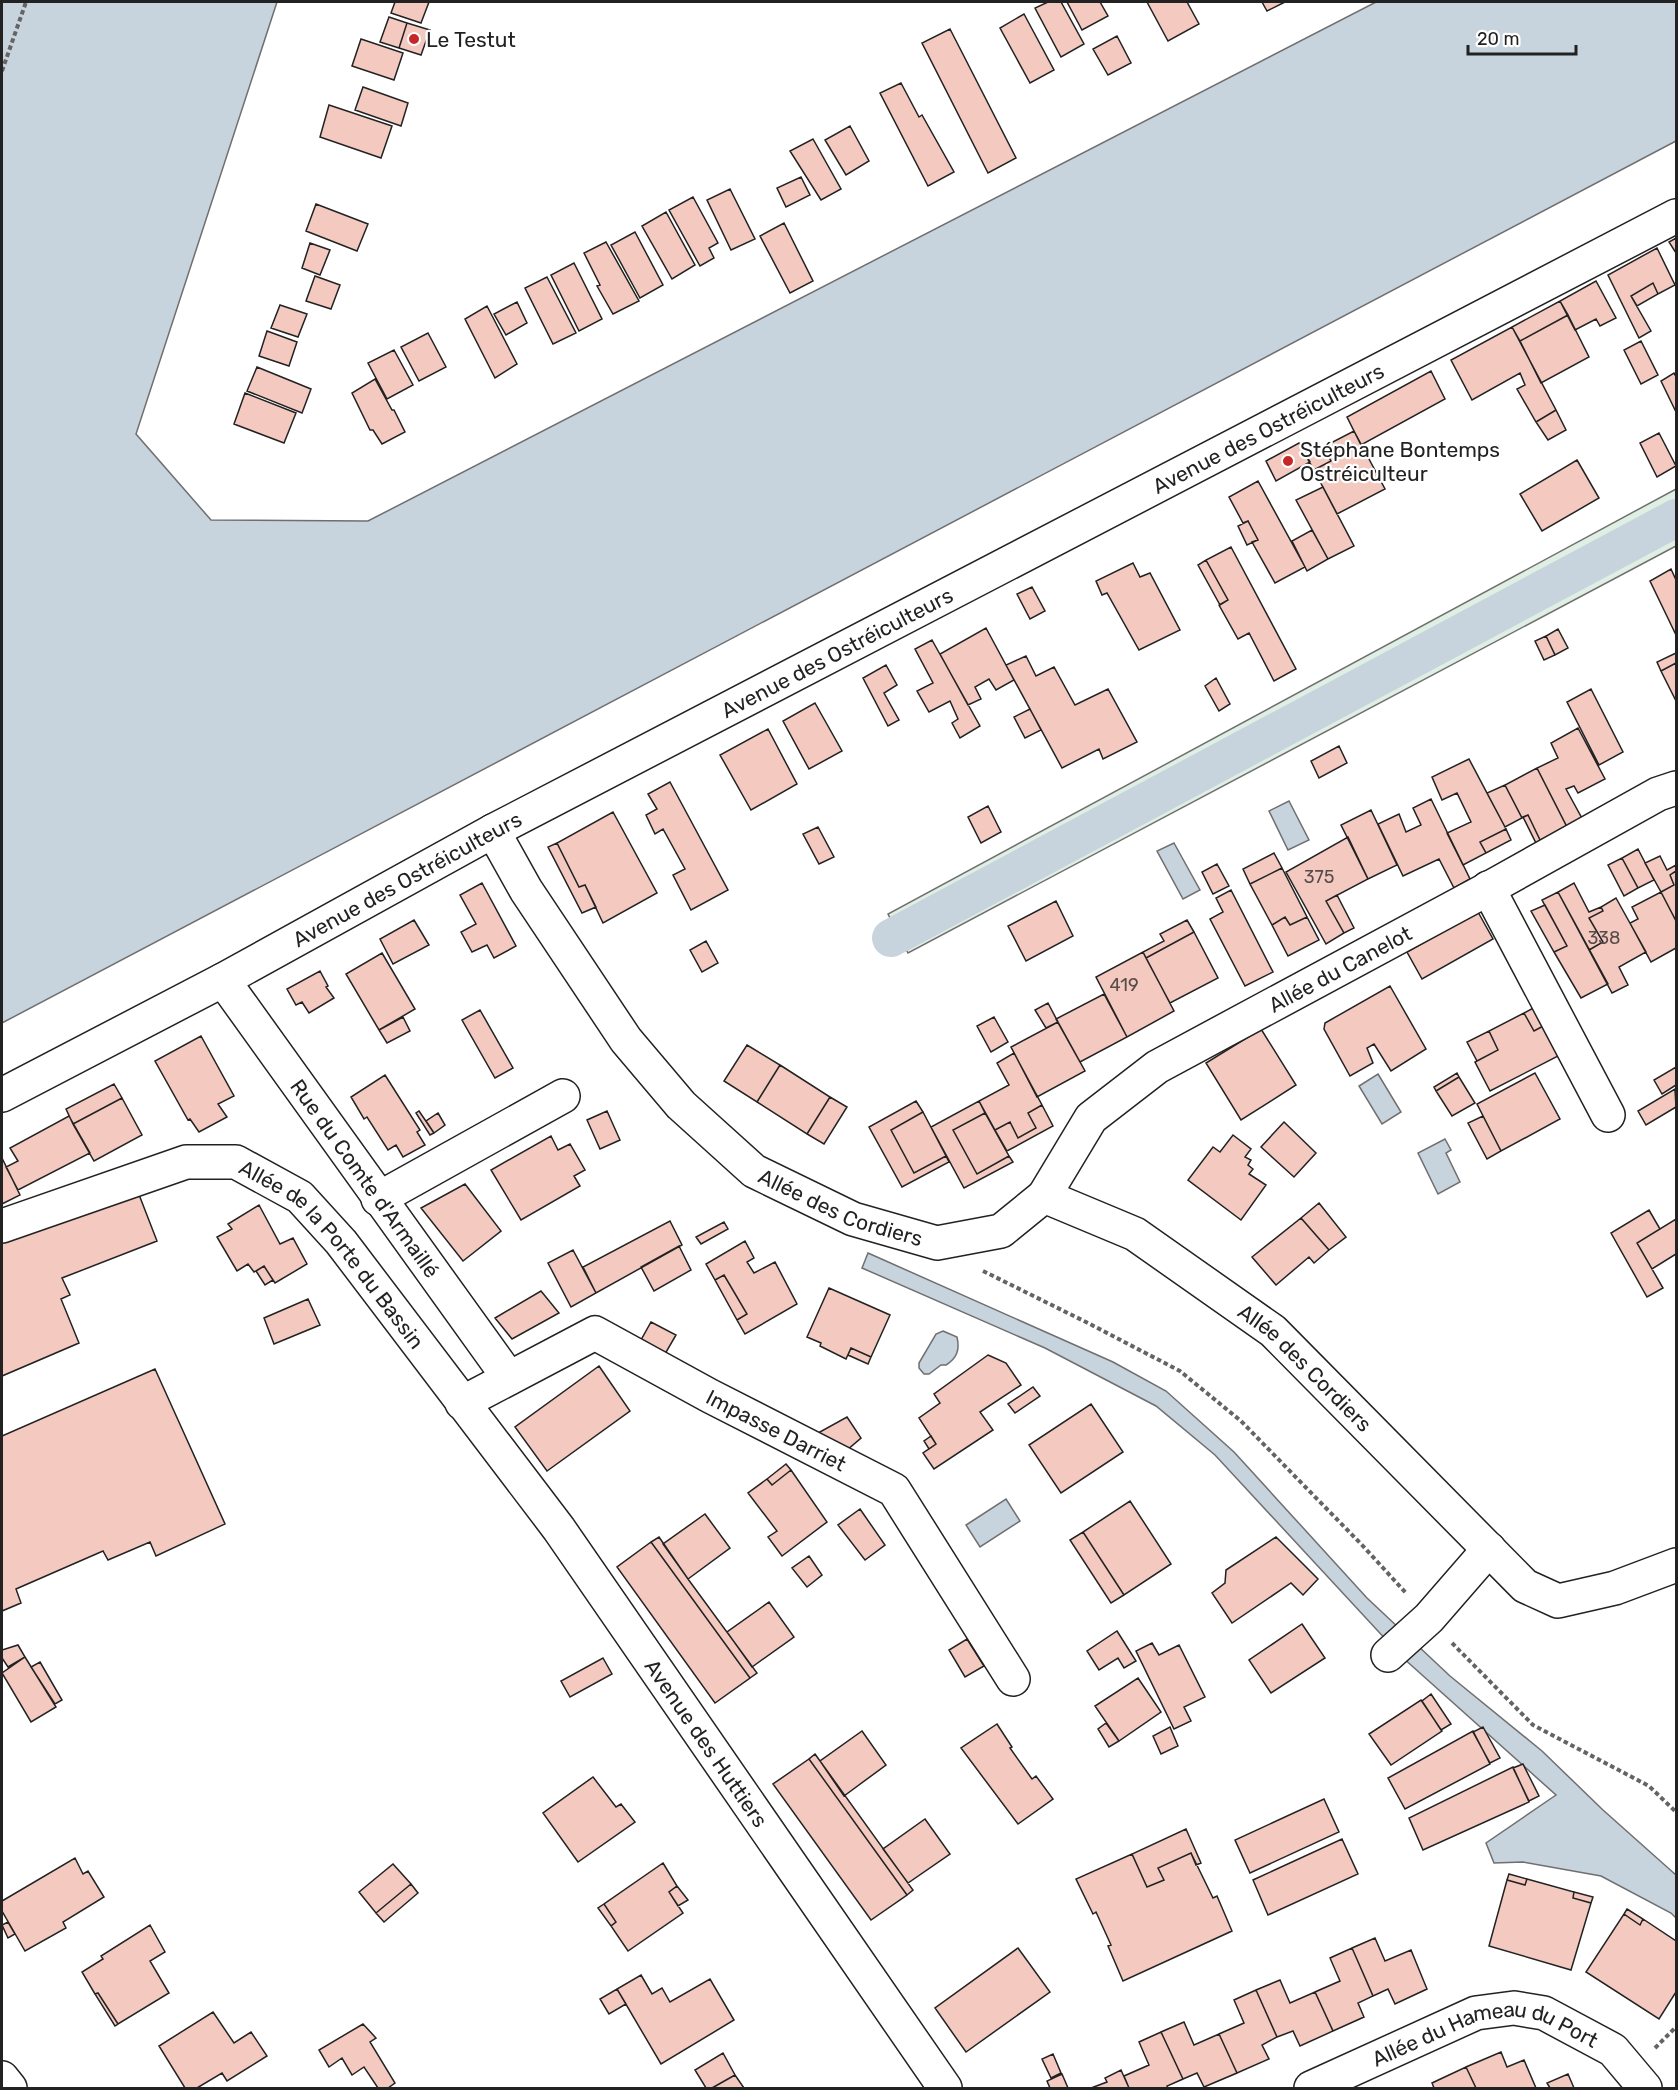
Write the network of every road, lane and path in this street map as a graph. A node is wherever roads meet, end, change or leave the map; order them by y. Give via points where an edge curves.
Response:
1 (26, 2) edge
2 (2, 71) edge
3 (1677, 216) edge
4 (1677, 788) edge
5 (493, 831) junction
6 (1488, 888) junction
7 (223, 980) junction
8 (2, 1095) edge
9 (563, 1096) dead end
10 (1608, 1116) dead end
11 (1044, 1196) junction
12 (378, 1199) junction
13 (2, 1227) edge
14 (974, 1267) dead end
15 (509, 1378) junction
16 (462, 1403) junction
17 (1489, 1549) junction
18 (1677, 1565) edge
19 (1429, 1618) junction
20 (1388, 1655) dead end
21 (1013, 1679) dead end
22 (1677, 1812) edge
23 (2, 2078) edge
24 (10, 2088) edge
25 (945, 2088) edge
26 (1311, 2088) edge
27 (1645, 2088) edge

1 - 2 path
3 - 5 street, Avenue des Ostréiculteurs
4 - 6 street, Allée du Canelot via 1658,794
5 - 7 street, Avenue des Ostréiculteurs
5 - 11 street, Allée des Cordiers via 526,890 626,1040 681,1105 754,1171 853,1219 937,1243 1001,1231
6 - 10 street
6 - 11 street, Allée du Canelot via 1157,1067 1091,1118
7 - 8 street, Avenue des Ostréiculteurs
7 - 12 street, Rue du Comte d'Armaillé
9 - 12 street
11 - 17 street, Allée des Cordiers via 1135,1234 1273,1331
12 - 15 street, Rue du Comte d'Armaillé
13 - 16 street, Allée de la Porte du Bassin via 186,1162 236,1162 300,1197 341,1242
14 - 19 path via 1180,1371 1241,1421
15 - 16 street, Impasse Darriet
15 - 21 street, Impasse Darriet via 595,1333 894,1490
16 - 25 street, Avenue des Huttiers via 559,1529
17 - 18 street, Allée des Cordiers via 1526,1586 1558,1601 1615,1588
17 - 19 street
19 - 20 street
19 - 22 path via 1533,1725 1649,1786
23 - 24 street
26 - 27 street, Allée du Hameau du Port via 1476,2013 1514,2008 1544,2013 1613,2050

